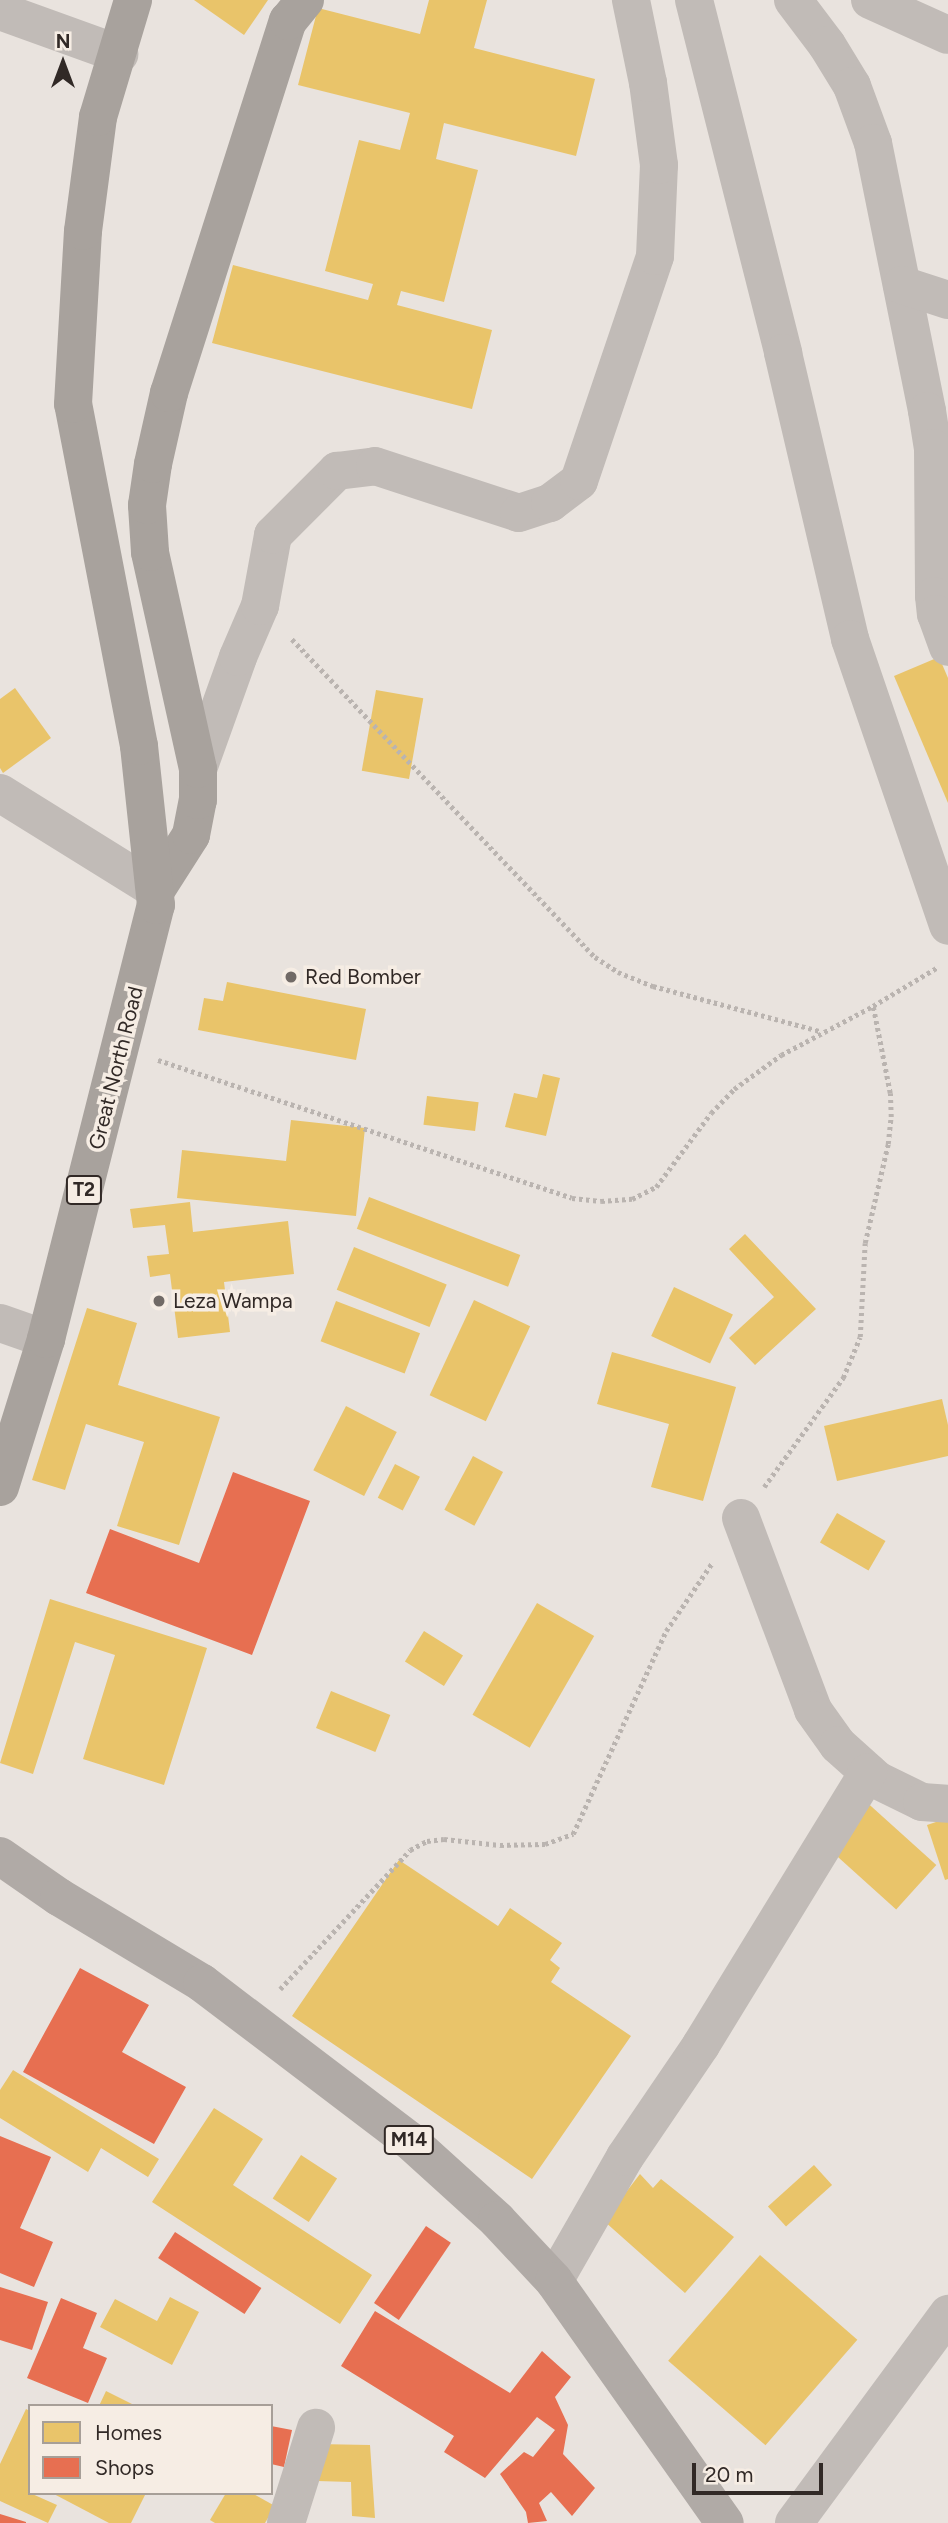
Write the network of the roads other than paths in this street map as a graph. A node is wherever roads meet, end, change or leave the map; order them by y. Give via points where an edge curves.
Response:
1 (133, 0) edge
2 (304, 0) edge
3 (631, 0) edge
4 (694, 0) edge
5 (793, 0) edge
6 (870, 0) edge
7 (0, 11) edge
8 (948, 35) edge
9 (119, 54) junction
10 (902, 285) junction
11 (948, 300) edge
12 (948, 648) edge
13 (198, 769) junction
14 (0, 793) edge
15 (156, 890) junction
16 (948, 926) edge
17 (0, 1323) edge
18 (46, 1339) junction
19 (0, 1487) edge
20 (741, 1518) road end
21 (868, 1772) junction
22 (948, 1804) edge
23 (0, 1856) edge
24 (554, 2281) junction
25 (948, 2314) edge
26 (316, 2428) dead end
27 (286, 2523) edge
28 (725, 2523) edge
29 (794, 2523) edge

1 - 9 highway
2 - 13 highway via 288,21 169,393 147,505 150,551
3 - 13 street via 659,164 656,245 579,481 550,503 519,513 375,466 337,471 273,536 260,606
4 - 16 street via 850,639
5 - 10 street via 827,45 863,112
6 - 8 street
7 - 9 street
9 - 15 highway via 98,117 83,231 73,404 139,747
10 - 11 street
10 - 12 street via 933,448 934,596
13 - 15 highway via 191,835
14 - 15 street
15 - 18 highway, Great North Road / T2 via 154,917
17 - 18 street
18 - 19 highway, Great North Road / T2
20 - 21 street via 813,1710 838,1745
21 - 22 street via 922,1802
21 - 24 street via 701,2045 625,2157
23 - 24 main road, M14 via 202,1983 410,2141 497,2220
24 - 28 main road, M14
25 - 29 street
26 - 27 street

